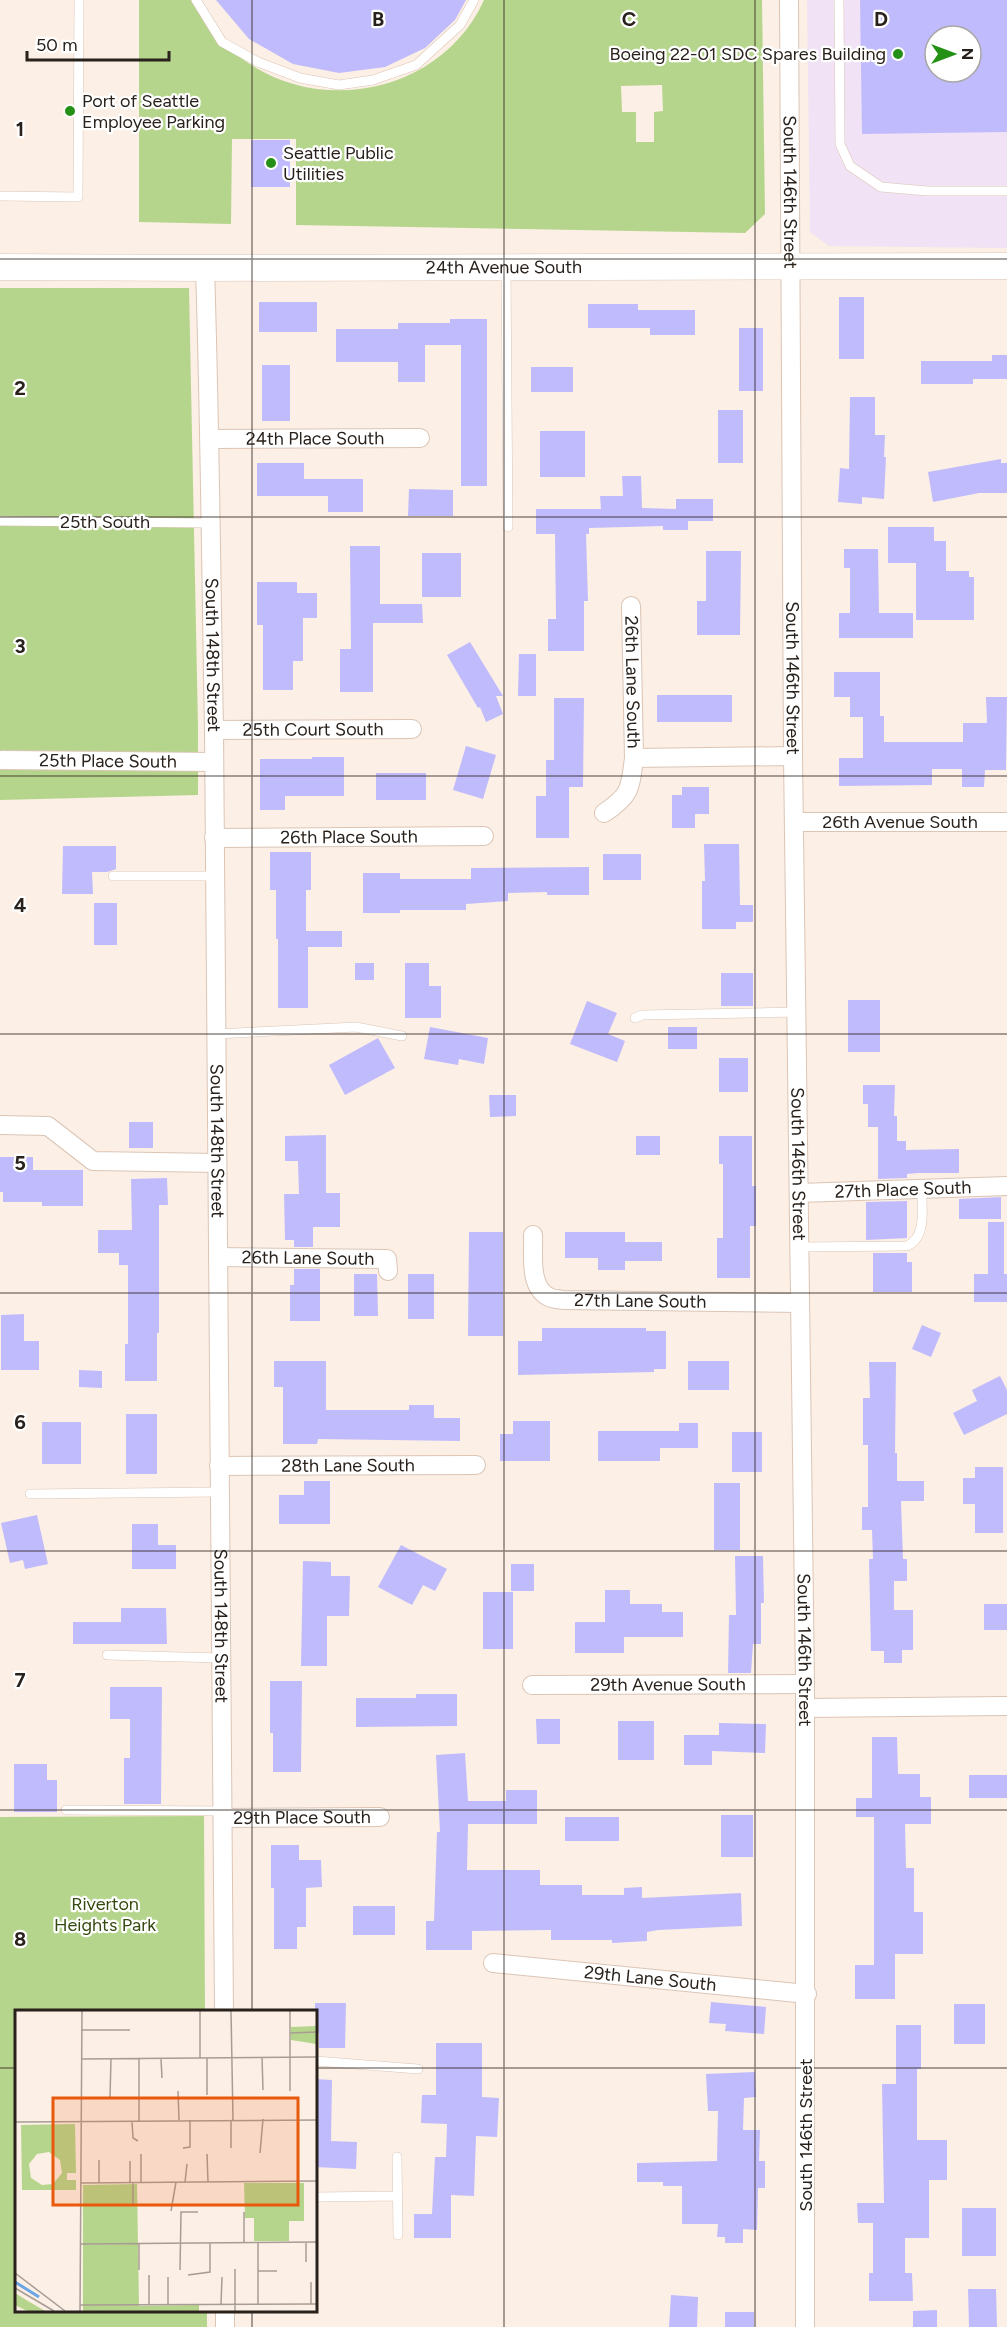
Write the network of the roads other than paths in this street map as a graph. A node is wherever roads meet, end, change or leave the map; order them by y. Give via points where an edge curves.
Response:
1 (79, 0) edge
2 (196, 0) edge
3 (474, 0) edge
4 (789, 0) edge
5 (839, 0) edge
6 (1007, 191) edge
7 (0, 196) edge
8 (791, 266) junction
9 (1007, 266) edge
10 (0, 267) edge
11 (506, 267) junction
12 (205, 268) junction
13 (420, 438) dead end
14 (211, 439) junction
15 (0, 521) edge
16 (210, 523) junction
17 (508, 527) dead end
18 (632, 606) dead end
19 (412, 729) dead end
20 (214, 730) junction
21 (793, 756) junction
22 (634, 758) junction
23 (2, 760) edge
24 (214, 762) junction
25 (604, 813) dead end
26 (794, 822) junction
27 (1007, 822) edge
28 (484, 836) dead end
29 (214, 838) junction
30 (113, 876) dead end
31 (214, 876) junction
32 (797, 1012) junction
33 (635, 1018) dead end
34 (216, 1034) junction
35 (402, 1036) dead end
36 (0, 1125) edge
37 (217, 1163) junction
38 (1007, 1186) edge
39 (922, 1188) junction
40 (799, 1193) junction
41 (534, 1235) dead end
42 (800, 1247) junction
43 (218, 1257) junction
44 (388, 1271) dead end
45 (800, 1303) junction
46 (476, 1465) dead end
47 (219, 1466) junction
48 (219, 1492) junction
49 (30, 1494) dead end
50 (107, 1655) dead end
51 (222, 1658) junction
52 (805, 1684) junction
53 (532, 1685) dead end
54 (1007, 1706) edge
55 (805, 1708) junction
56 (66, 1810) dead end
57 (224, 1815) junction
58 (380, 1817) dead end
59 (493, 1963) dead end
60 (807, 1994) junction
61 (224, 2010) edge
62 (316, 2061) edge
63 (418, 2069) dead end
64 (397, 2157) dead end
65 (398, 2196) junction
66 (316, 2197) edge
67 (398, 2235) dead end
68 (805, 2327) edge

1 - 7 lane via 78,197
2 - 3 lane via 222,42 258,62 300,78 339,85 373,80 416,65 460,25
4 - 8 street, South 146th Street
5 - 6 lane via 840,144 850,166 881,187
8 - 9 street, 24th Avenue South
8 - 11 street, 24th Avenue South
8 - 21 street, South 146th Street
10 - 12 street, 24th Avenue South
11 - 12 street, 24th Avenue South
11 - 17 lane
12 - 14 street, South 148th Street
13 - 14 street, 24th Place South
14 - 16 street, South 148th Street
15 - 16 lane, 25th South
16 - 20 street, South 148th Street
18 - 22 street, 26th Lane South
19 - 20 street, 25th Court South
20 - 24 street, South 148th Street
21 - 22 street, 26th Lane South
21 - 26 street, South 146th Street
22 - 25 street, 26th Lane South via 623,801
23 - 24 street, 25th Place South
24 - 29 street, South 148th Street
26 - 27 street, 26th Avenue South
26 - 32 street, South 146th Street
28 - 29 street, 26th Place South
29 - 31 street, South 148th Street
30 - 31 lane
31 - 34 street, South 148th Street
32 - 33 lane
32 - 40 street, South 146th Street
34 - 35 lane via 357,1027
34 - 37 street, South 148th Street
36 - 37 street via 48,1126 93,1161
37 - 43 street, South 148th Street
38 - 39 street, 27th Place South
39 - 40 street, 27th Place South
39 - 42 lane via 921,1232 908,1246
40 - 42 street, South 146th Street
41 - 45 street, 27th Lane South via 534,1275 548,1297
42 - 45 street, South 146th Street
43 - 44 street, 26th Lane South via 387,1259
43 - 47 street, South 148th Street
45 - 52 street, South 146th Street
46 - 47 street, 28th Lane South
47 - 48 street, South 148th Street
48 - 49 lane
48 - 51 street, South 148th Street
50 - 51 lane
51 - 57 street, South 148th Street
52 - 53 street, 29th Avenue South
52 - 55 street, South 146th Street
54 - 55 street
55 - 60 street, South 146th Street
56 - 57 lane
57 - 58 street, 29th Place South
57 - 61 street, South 148th Street
59 - 60 street, 29th Lane South
60 - 68 street, South 146th Street
62 - 63 lane
64 - 65 lane
65 - 66 lane
65 - 67 lane

